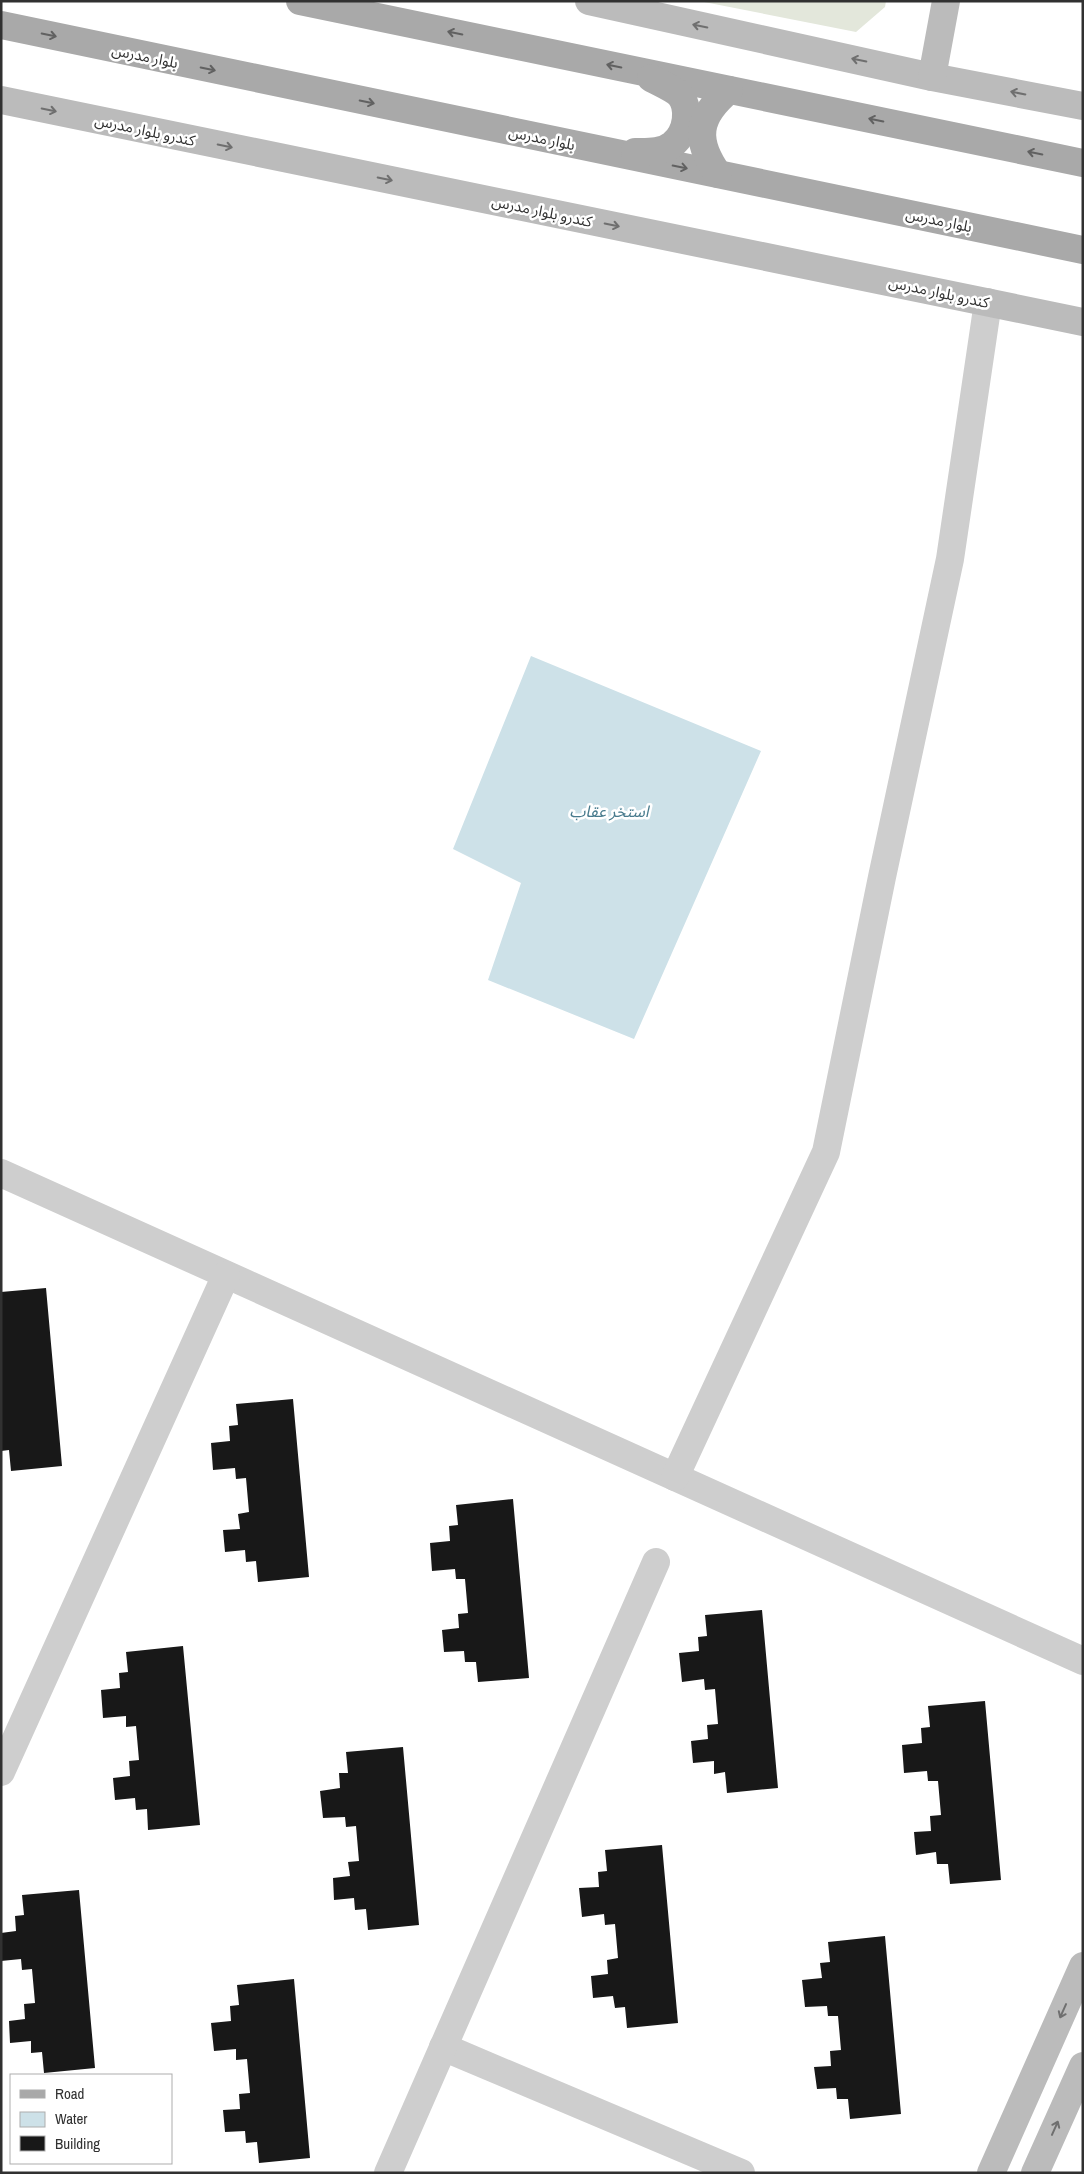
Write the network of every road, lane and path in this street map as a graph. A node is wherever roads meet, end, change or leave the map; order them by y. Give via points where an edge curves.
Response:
1 (589, 1) edge
2 (946, 1) edge
3 (309, 2) edge
4 (1, 26) edge
5 (640, 72) junction
6 (932, 77) junction
7 (730, 90) junction
8 (1, 100) edge
9 (1083, 106) edge
10 (611, 153) junction
11 (1083, 163) edge
12 (718, 174) junction
13 (1083, 250) edge
14 (988, 302) junction
15 (1083, 322) edge
16 (1, 1173) edge
17 (226, 1275) junction
18 (675, 1477) junction
19 (656, 1562) dead end
20 (1083, 1661) edge
21 (1, 1772) edge
22 (1083, 1966) edge
23 (443, 2047) junction
24 (1083, 2066) edge
25 (388, 2173) edge
26 (741, 2173) edge
27 (991, 2173) edge
28 (1035, 2173) edge

6 -> 1 main road
2 - 6 main road
5 -> 3 main road
4 -> 10 main road, بلوار مدرس
5 - 7 main road
5 - 10 main road via 678,94 687,107 685,125 673,144 656,152
9 -> 6 main road
11 -> 7 main road
7 - 12 main road via 714,102 705,120 702,139 707,158
8 -> 14 main road, کندرو بلوار مدرس
10 -> 12 main road, بلوار مدرس
12 - 13 main road, بلوار مدرس
14 - 15 main road, کندرو بلوار مدرس
14 - 18 street via 950,559 826,1152
16 - 17 street
17 - 18 street
17 - 21 street
18 - 20 street
19 - 23 street
22 -> 27 main road
23 - 25 street
23 - 26 street
28 -> 24 main road

